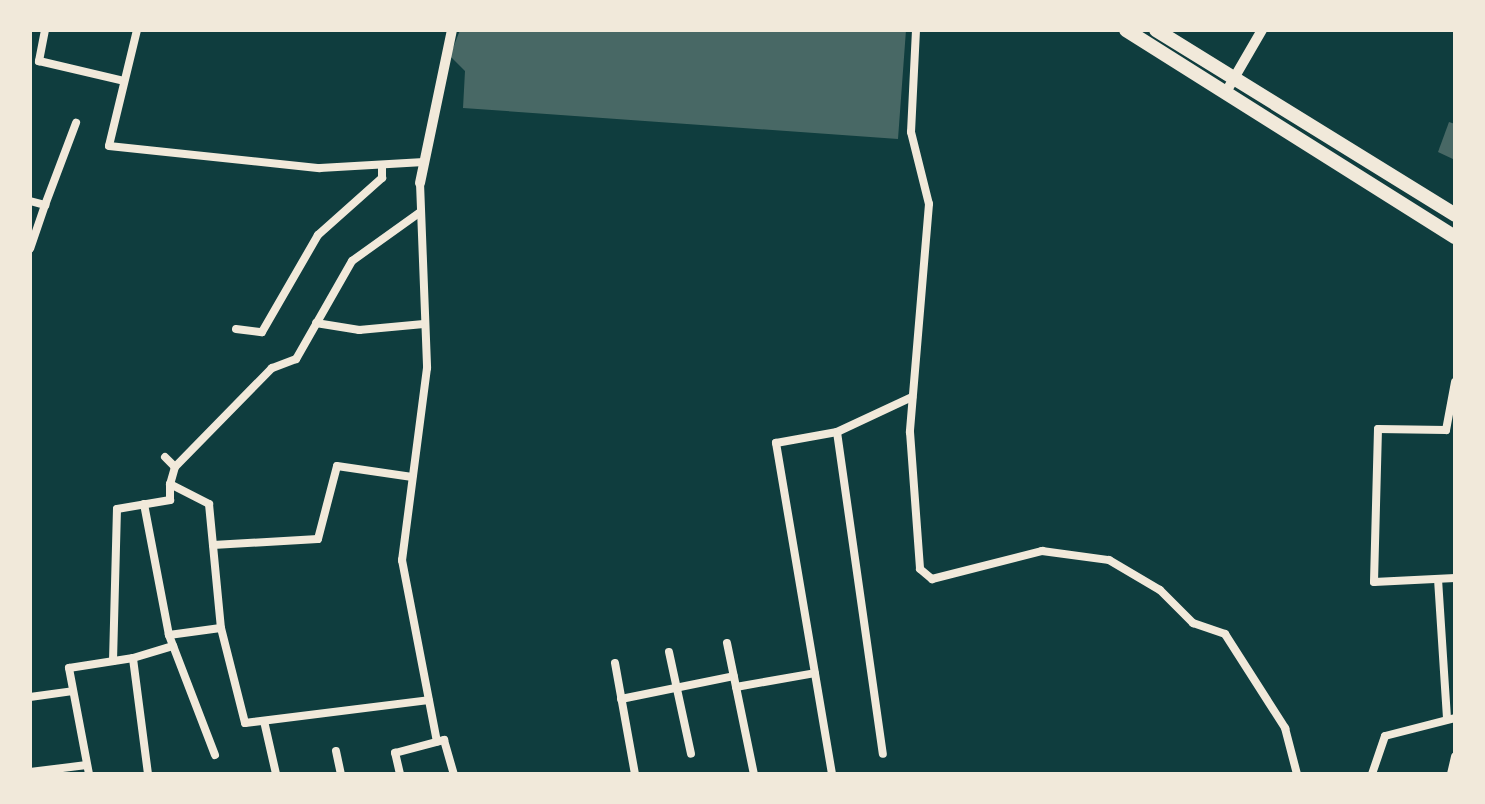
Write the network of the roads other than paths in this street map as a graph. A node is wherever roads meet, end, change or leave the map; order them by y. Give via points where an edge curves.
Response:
1 (45, 30) edge
2 (137, 30) edge
3 (452, 30) edge
4 (916, 30) edge
5 (1126, 30) edge
6 (1156, 30) edge
7 (1262, 30) edge
8 (124, 81) junction
9 (1230, 86) junction
10 (76, 123) dead end
11 (424, 162) junction
12 (382, 168) junction
13 (420, 183) joint
14 (30, 201) edge
15 (45, 205) junction
16 (419, 213) junction
17 (1455, 215) edge
18 (1455, 237) edge
19 (30, 249) edge
20 (316, 323) junction
21 (424, 324) junction
22 (236, 329) dead end
23 (1455, 382) edge
24 (912, 397) junction
25 (837, 432) junction
26 (165, 457) dead end
27 (175, 467) junction
28 (412, 477) junction
29 (170, 484) junction
30 (144, 504) junction
31 (213, 545) junction
32 (1455, 578) edge
33 (1438, 579) junction
34 (221, 628) junction
35 (169, 635) junction
36 (727, 643) dead end
37 (173, 646) junction
38 (669, 652) dead end
39 (133, 658) junction
40 (113, 661) junction
41 (615, 663) dead end
42 (815, 673) junction
43 (734, 676) junction
44 (678, 687) junction
45 (736, 687) junction
46 (73, 691) junction
47 (30, 697) edge
48 (621, 699) junction
49 (429, 700) junction
50 (1451, 718) edge
51 (264, 721) junction
52 (437, 742) junction
53 (336, 751) dead end
54 (691, 754) dead end
55 (883, 754) dead end
56 (215, 755) dead end
57 (1455, 756) edge
58 (88, 770) edge
59 (30, 772) edge
60 (148, 774) edge
61 (276, 774) edge
62 (341, 774) edge
63 (400, 774) edge
64 (454, 774) edge
65 (635, 774) edge
66 (754, 774) edge
67 (832, 774) edge
68 (1297, 774) edge
69 (1372, 774) edge
70 (1451, 774) edge

1 - 8 street via 39,61
2 - 8 street
3 - 11 street
4 - 24 street via 911,132 929,204
5 - 9 highway
6 - 9 highway
7 - 9 street
8 - 12 street via 109,146
9 - 17 highway
9 - 18 highway
10 - 15 street
11 - 12 street via 402,159
11 - 13 street
12 - 22 street via 382,178 318,235 262,332
13 - 16 street
14 - 15 street
15 - 19 street
16 - 20 street via 352,261
16 - 21 street
20 - 21 street via 359,330
20 - 27 street via 296,359 272,368
21 - 28 street via 427,368
23 - 33 street via 1446,430 1378,429 1374,582
24 - 25 street
24 - 68 street via 920,569 932,579 1042,551 1109,560 1160,590 1193,623 1225,634 1285,728
25 - 42 street via 776,443
25 - 55 street
26 - 27 street
27 - 29 street
28 - 31 street via 337,466 318,539
28 - 49 street via 402,560
29 - 30 street via 170,500
29 - 31 street via 204,496
30 - 35 street
30 - 40 street via 117,509
31 - 34 street
32 - 33 street
33 - 50 street
34 - 35 street
34 - 51 street via 245,723
35 - 37 street
36 - 43 street
37 - 39 street
37 - 56 street
38 - 44 street
39 - 40 street
39 - 60 street
40 - 46 street via 69,668
41 - 48 street
42 - 45 street
42 - 67 street
43 - 44 street
43 - 45 street
44 - 48 street
44 - 54 street
45 - 66 street
46 - 47 street
46 - 58 street
48 - 65 street
49 - 51 street
49 - 52 street
50 - 69 street via 1385,736
51 - 61 street
52 - 63 street via 395,753
52 - 64 street via 444,740
53 - 62 street
57 - 70 street
58 - 59 street

